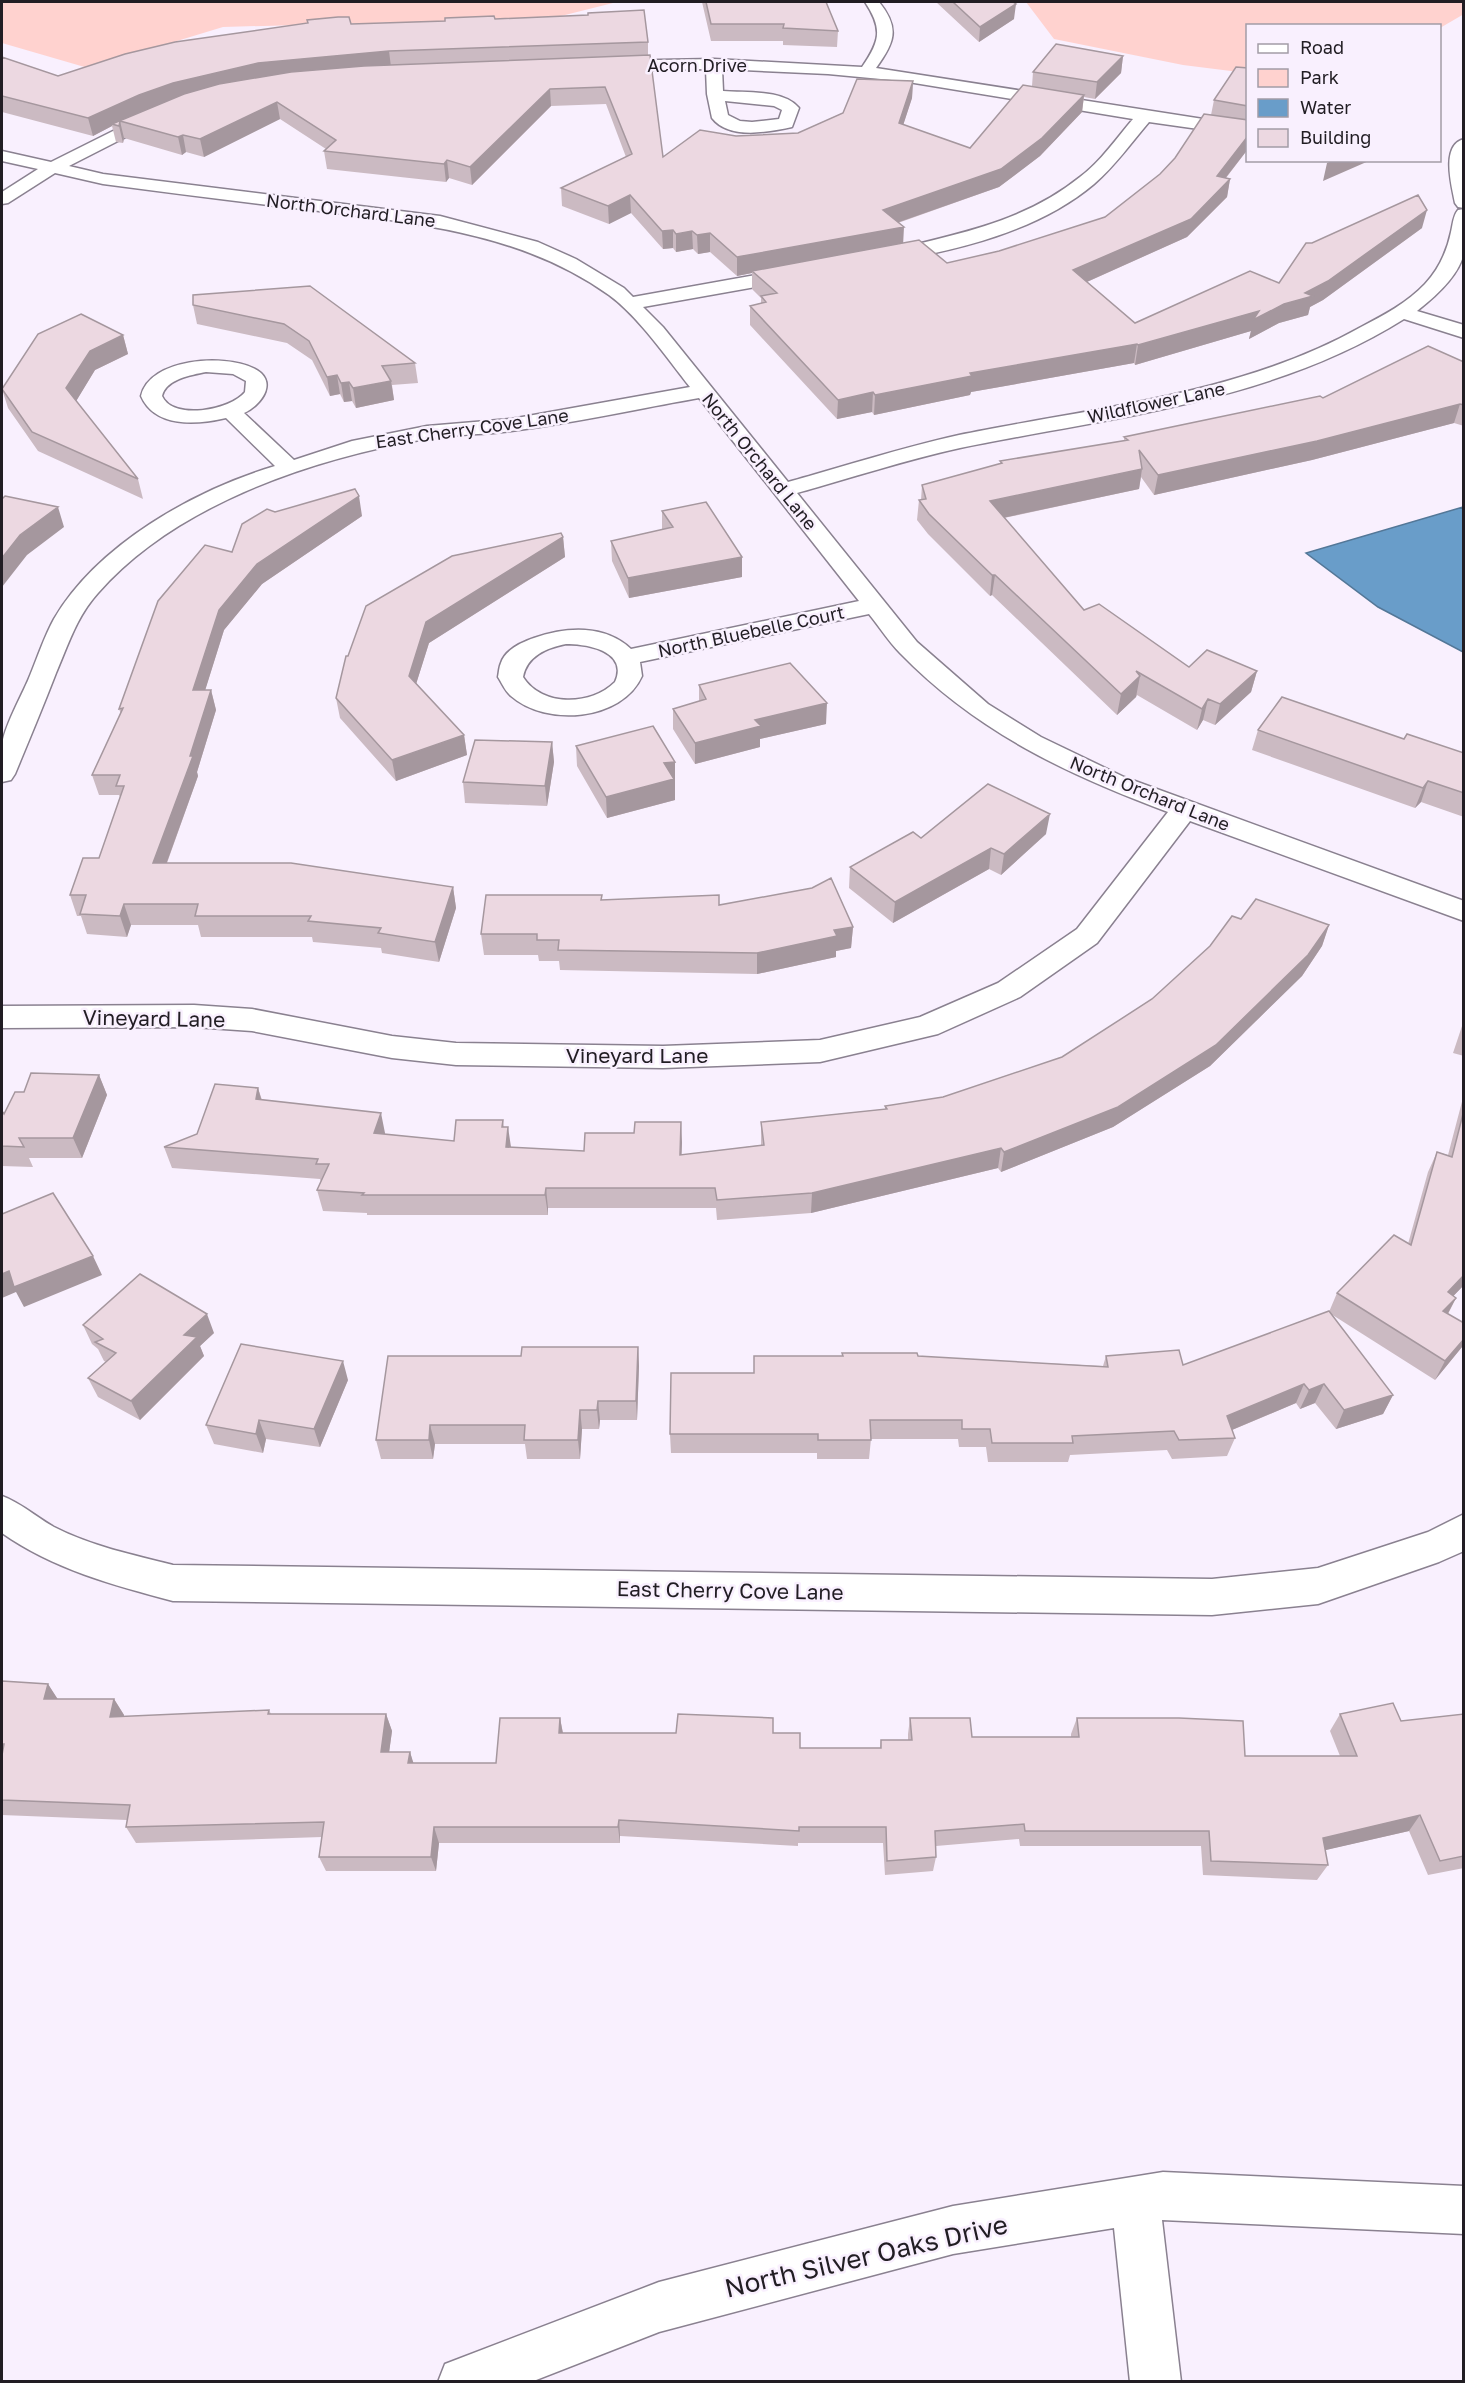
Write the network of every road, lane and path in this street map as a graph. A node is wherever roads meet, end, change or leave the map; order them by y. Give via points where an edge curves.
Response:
1 (872, 2) edge
2 (714, 64) junction
3 (591, 67) edge
4 (866, 72) junction
5 (716, 96) dead end
6 (172, 109) edge
7 (1144, 117) junction
8 (1246, 131) edge
9 (1462, 150) edge
10 (1441, 153) edge
11 (2, 156) edge
12 (52, 168) junction
13 (2, 199) edge
14 (1464, 202) edge
15 (1464, 214) edge
16 (874, 260) edge
17 (816, 270) edge
18 (629, 304) junction
19 (1401, 312) junction
20 (1464, 332) edge
21 (704, 391) junction
22 (231, 411) dead end
23 (290, 468) junction
24 (783, 490) junction
25 (875, 605) junction
26 (627, 657) dead end
27 (2, 774) edge
28 (1185, 809) junction
29 (1464, 912) edge
30 (2, 1017) edge
31 (2, 1513) edge
32 (1464, 1531) edge
33 (1135, 2201) junction
34 (1464, 2210) edge
35 (463, 2382) edge
36 (1156, 2382) edge

1 - 4 street via 883,15 886,29 883,48
2 - 3 street, Acorn Drive
2 - 4 street, Acorn Drive
2 - 5 street
4 - 7 street, Acorn Drive
6 - 12 street
7 - 8 street, Acorn Drive
7 - 16 street via 1088,180 1055,202 972,237
9 - 10 street
9 - 14 street via 1456,166
11 - 12 street, North Orchard Lane
12 - 13 street
12 - 18 street, North Orchard Lane via 103,179 440,221 531,246 569,262
15 - 19 street, Wildflower Lane via 1461,237 1441,277 1419,301
17 - 18 street
18 - 21 street, North Orchard Lane
19 - 20 street
19 - 24 street, Wildflower Lane via 1369,333 1313,360 1248,381 955,443
21 - 23 street, East Cherry Cove Lane via 511,424 427,432 360,446
21 - 24 street, North Orchard Lane
22 - 23 street
23 - 27 street, East Cherry Cove Lane via 248,481 195,507 130,550 89,588 66,621
24 - 25 street, North Orchard Lane
25 - 26 street, North Bluebelle Court
25 - 28 street, North Orchard Lane via 908,647 979,709 1032,743 1115,783
28 - 29 street, North Orchard Lane
28 - 30 street, Vineyard Lane via 1087,936 1010,990 927,1026 819,1051 663,1057 456,1054 392,1047 252,1020 194,1016
31 - 32 street, East Cherry Cove Lane via 41,1539 107,1566 173,1583 1212,1597 1318,1586 1439,1545
33 - 34 street, North Silver Oaks Drive via 1163,2196
33 - 35 street, North Silver Oaks Drive via 954,2230 659,2307
33 - 36 street

